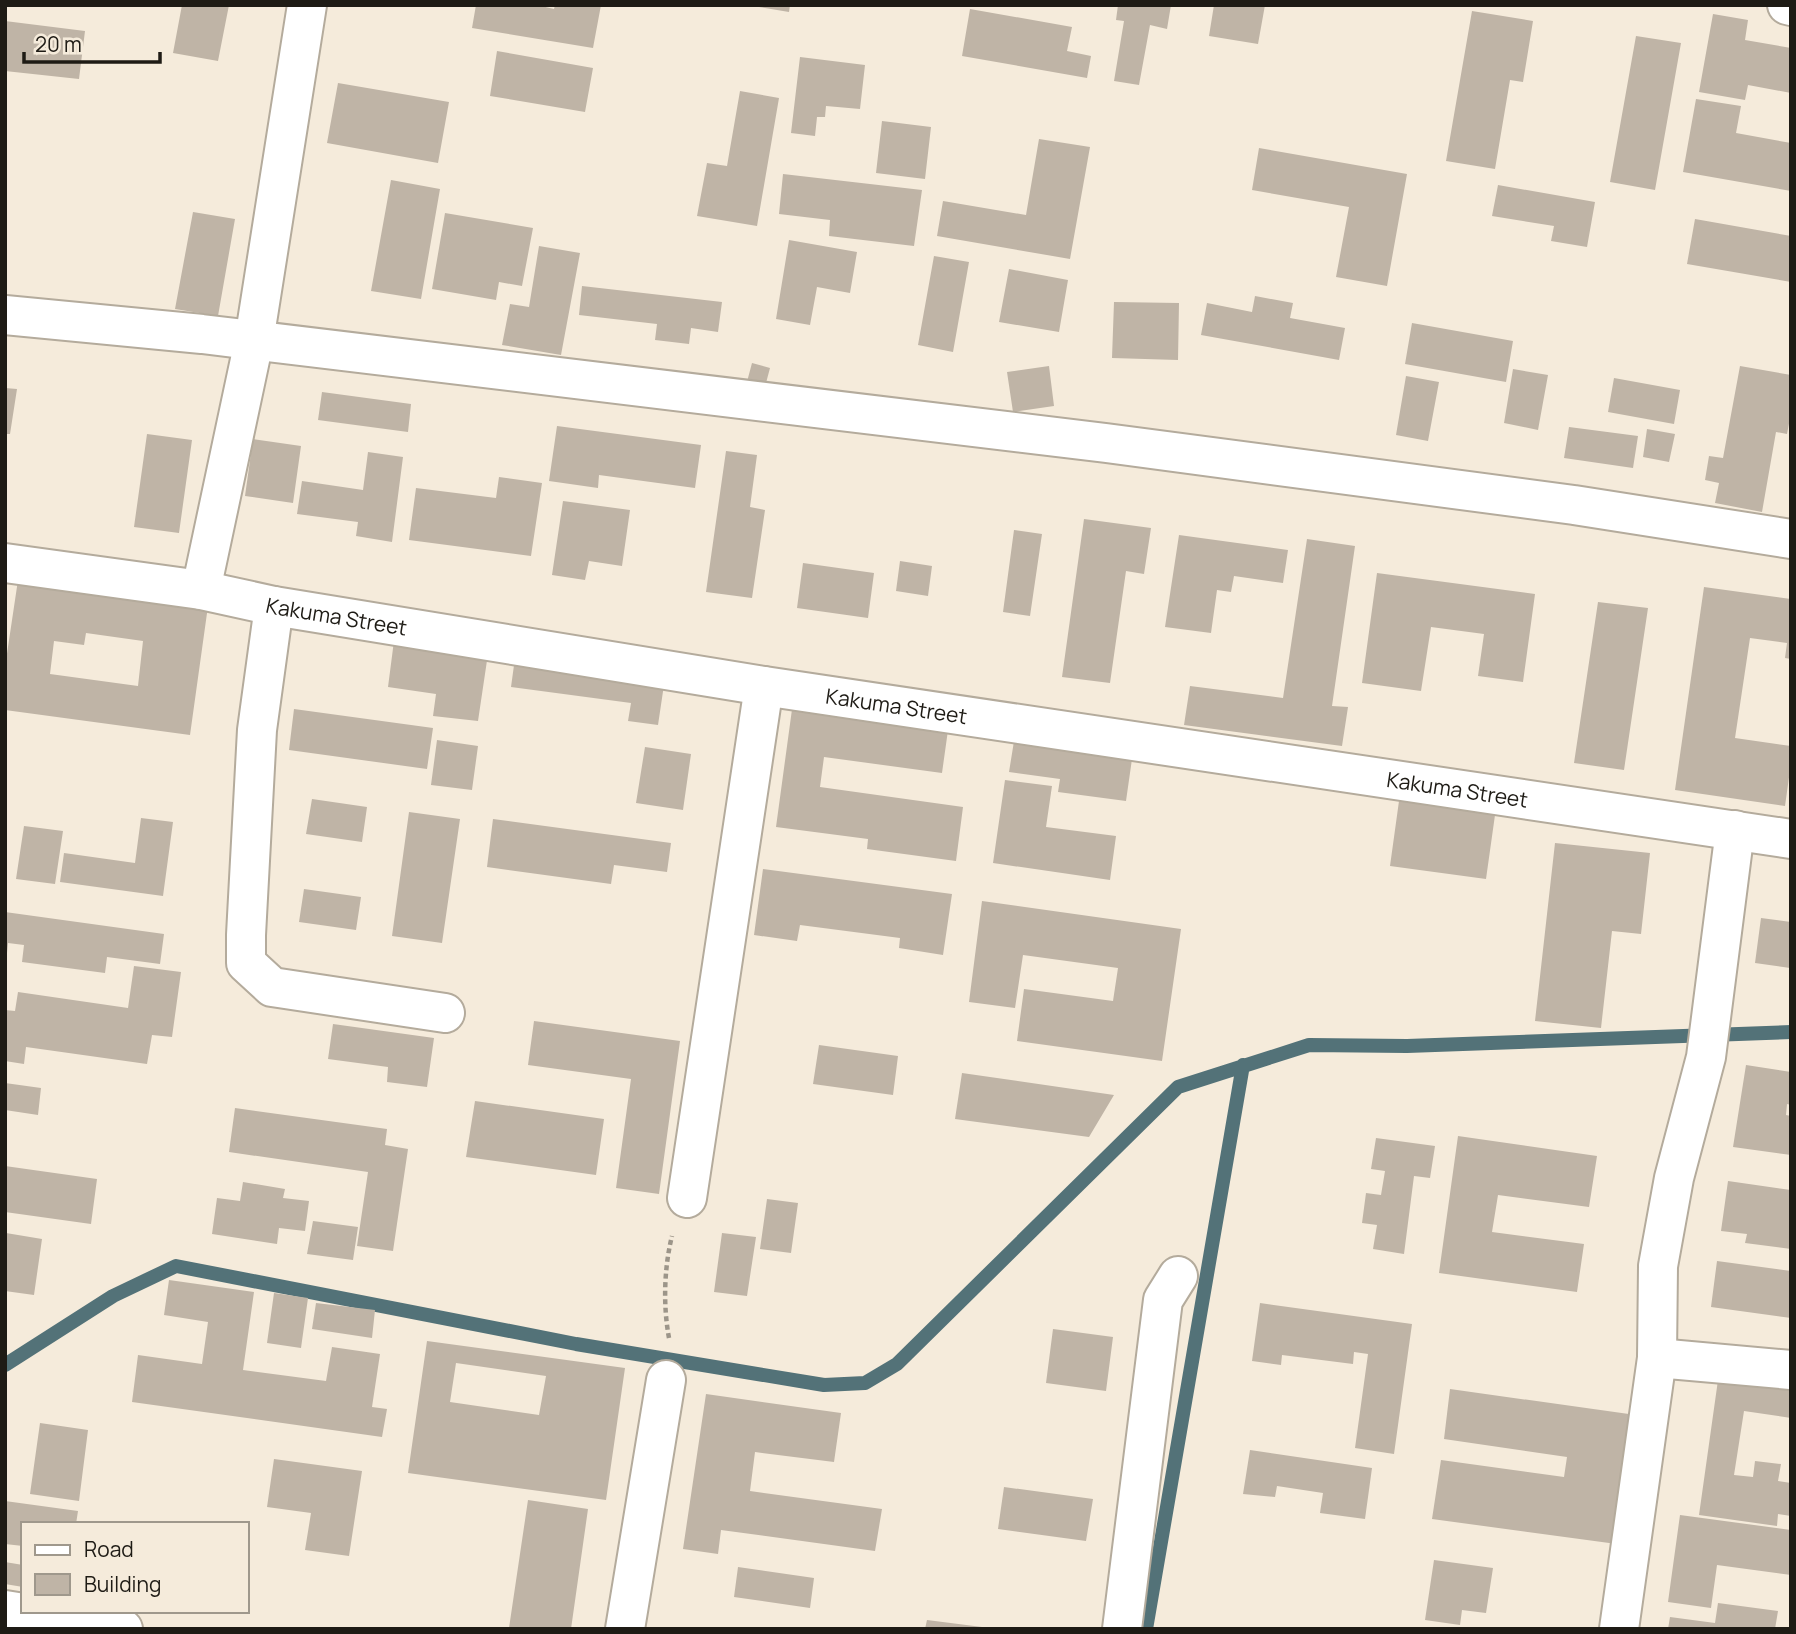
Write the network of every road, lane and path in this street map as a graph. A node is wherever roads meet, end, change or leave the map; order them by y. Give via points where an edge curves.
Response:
1 (307, 5) edge
2 (5, 314) edge
3 (254, 341) junction
4 (1791, 539) edge
5 (5, 564) edge
6 (201, 590) junction
7 (274, 606) junction
8 (764, 686) junction
9 (1735, 830) junction
10 (1791, 839) edge
11 (444, 1013) dead end
12 (687, 1198) joint
13 (1178, 1276) dead end
14 (670, 1341) dead end
15 (1657, 1358) junction
16 (1791, 1370) edge
17 (666, 1380) dead end
18 (23, 1613) edge
19 (107, 1627) edge
20 (625, 1629) edge
21 (1122, 1629) edge
22 (1619, 1629) edge

1 - 3 street
2 - 3 street
3 - 4 street via 1134,447 1574,505
3 - 6 street
5 - 6 street, Kakuma Street
6 - 7 street, Kakuma Street
7 - 8 street, Kakuma Street
7 - 11 street via 257,730 246,962 272,986
8 - 9 street, Kakuma Street
8 - 12 street
9 - 10 street, Kakuma Street
9 - 15 street via 1709,1041 1674,1178 1658,1266
12 - 14 path via 668,1252 665,1316
13 - 21 street via 1163,1300
15 - 16 street
15 - 22 street
17 - 20 street
18 - 19 street

